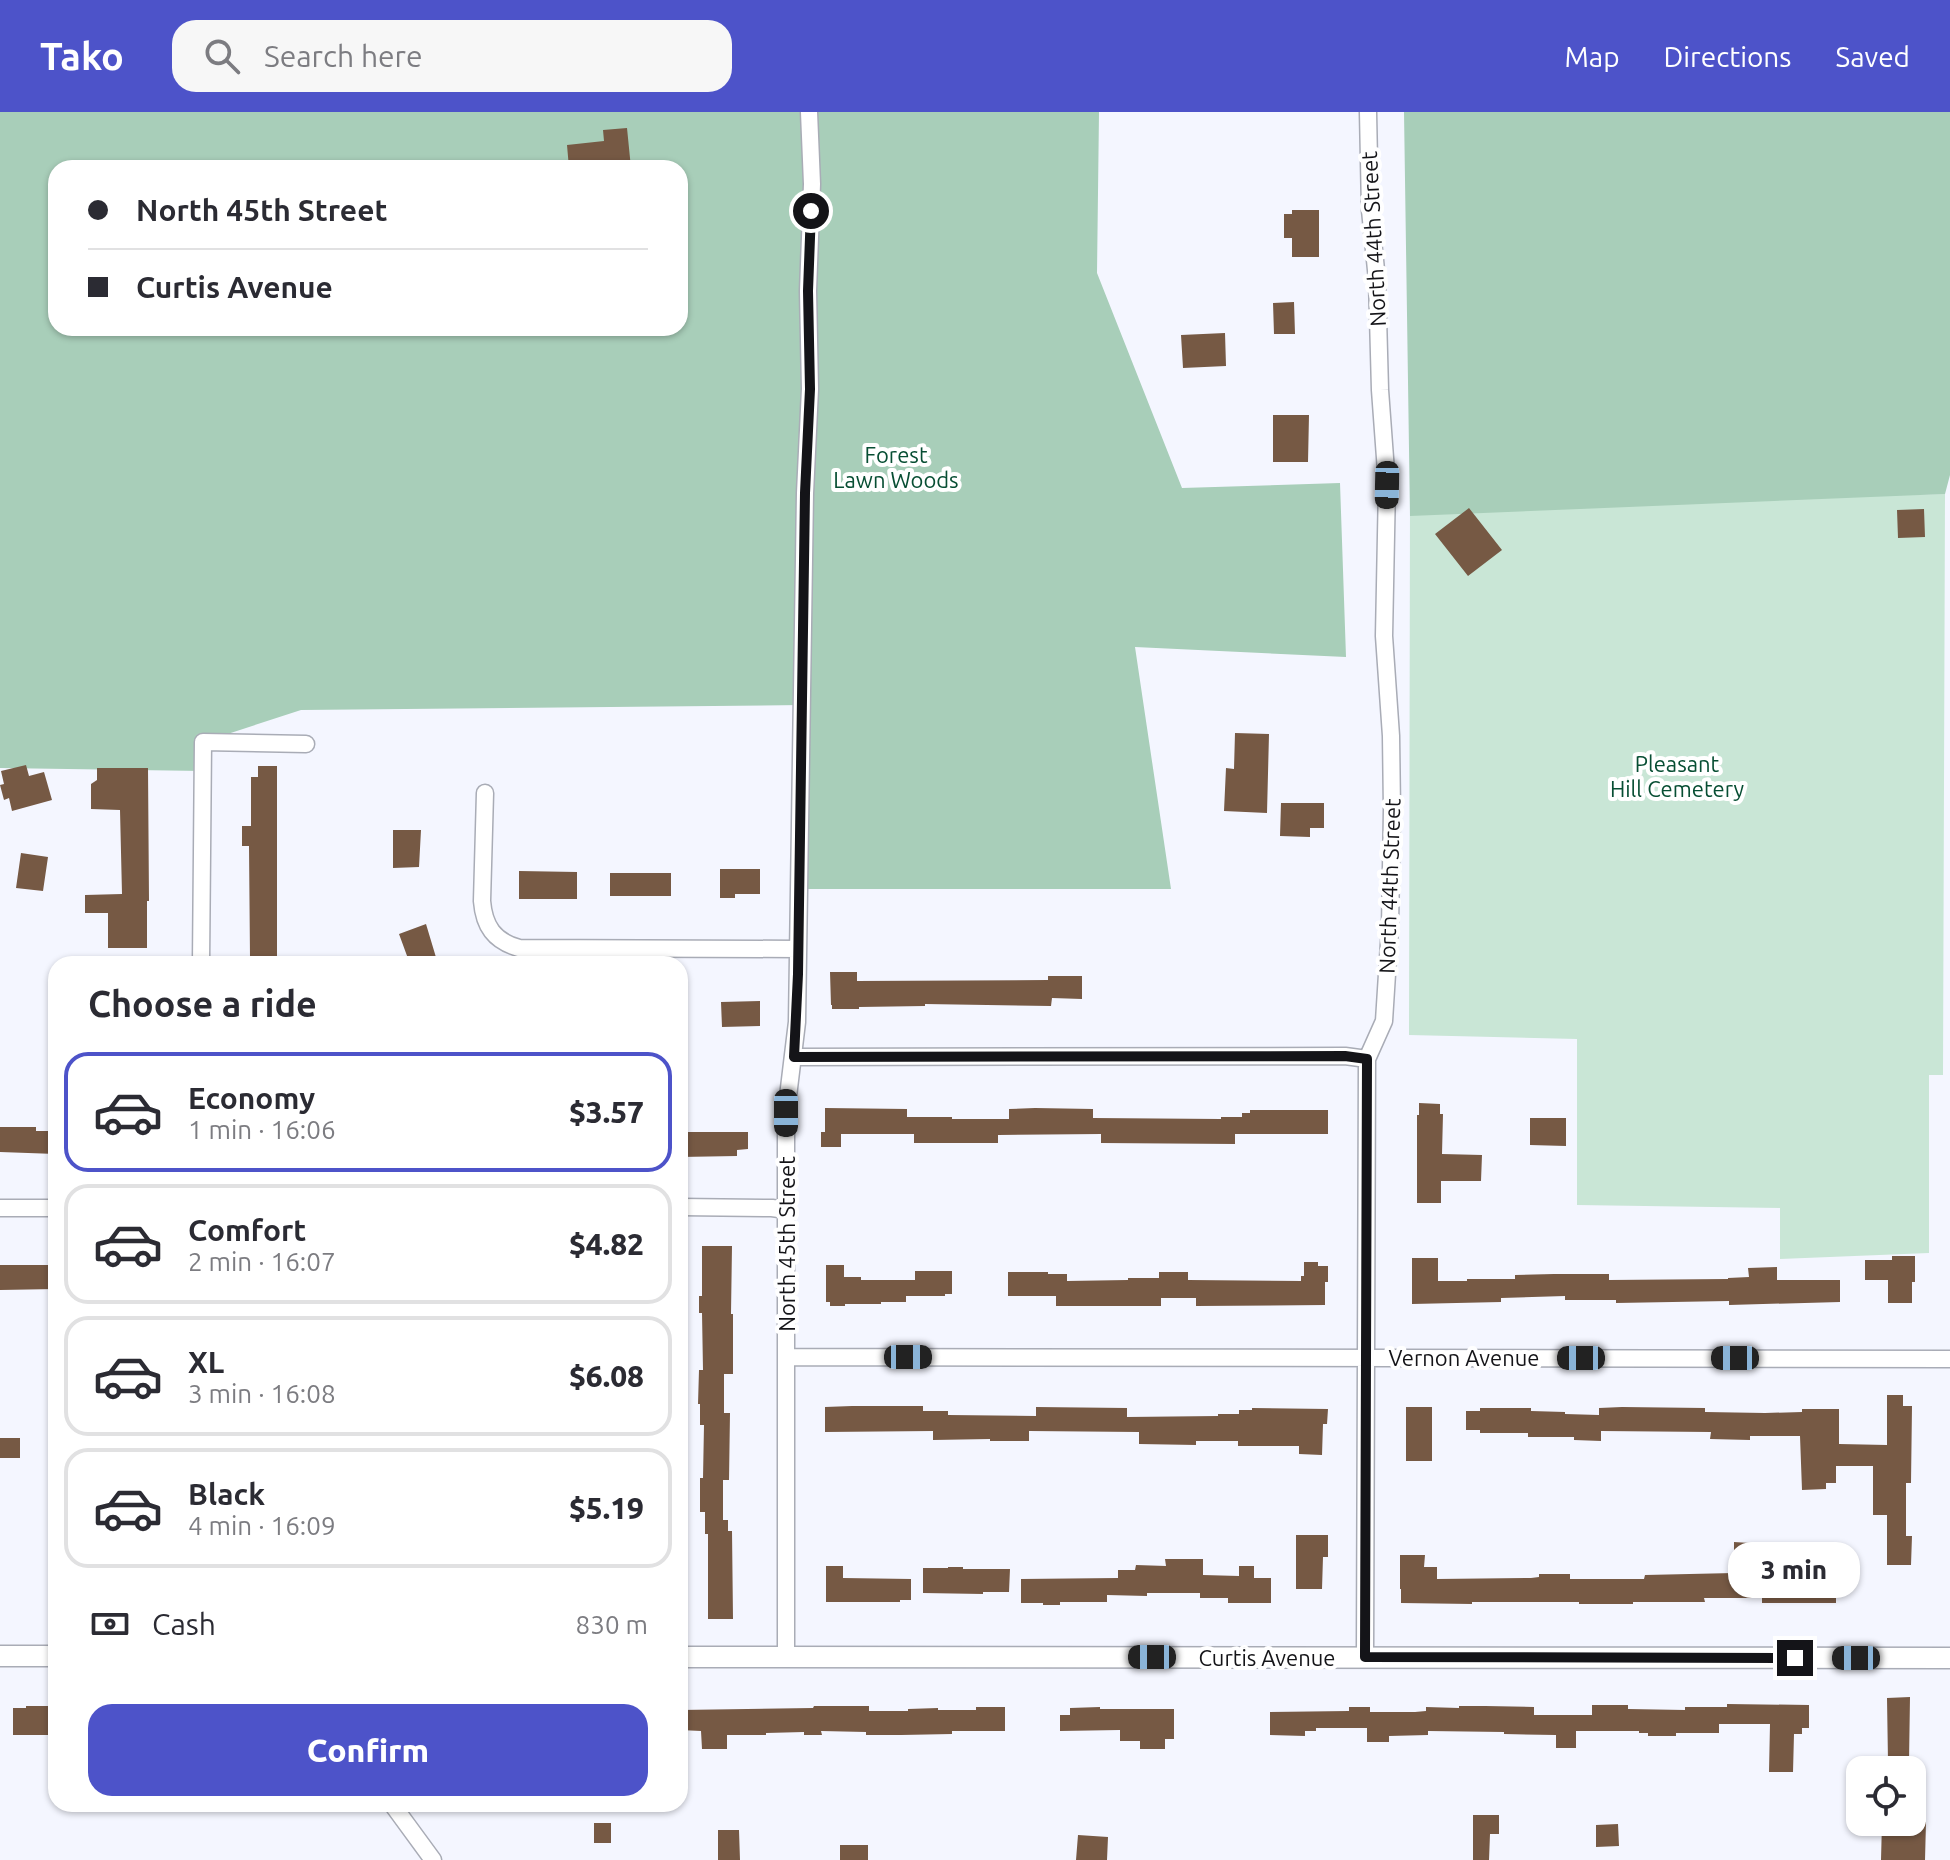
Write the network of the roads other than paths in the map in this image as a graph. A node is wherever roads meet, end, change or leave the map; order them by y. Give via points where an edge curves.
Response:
1 (809, 112) edge
2 (1368, 112) edge
3 (306, 744) dead end
4 (485, 793) dead end
5 (798, 949) junction
6 (201, 956) edge
7 (794, 1057) junction
8 (1367, 1059) junction
9 (688, 1207) edge
10 (0, 1208) edge
11 (48, 1208) edge
12 (786, 1210) junction
13 (786, 1357) junction
14 (1366, 1357) junction
15 (1950, 1359) edge
16 (0, 1656) edge
17 (48, 1656) edge
18 (688, 1657) edge
19 (786, 1657) junction
20 (1365, 1657) junction
21 (1950, 1658) edge
22 (398, 1812) edge
23 (433, 1860) edge

1 - 5 street, North 45th Street
2 - 8 street, North 44th Street via 1387,485 1384,636 1392,810 1384,1021
3 - 6 street via 203,742
4 - 5 street via 484,918 507,945
5 - 7 street, North 45th Street
7 - 8 street
7 - 12 street, North 45th Street via 786,1113
8 - 14 street, North 44th Street
9 - 12 street
10 - 11 street
12 - 13 street, North 45th Street
13 - 14 street, Vernon Avenue
13 - 19 street, North 45th Street
14 - 15 street, Vernon Avenue
14 - 20 street, North 44th Street
16 - 17 street
18 - 19 street, Curtis Avenue
19 - 20 street, Curtis Avenue
20 - 21 street, Curtis Avenue
22 - 23 street

